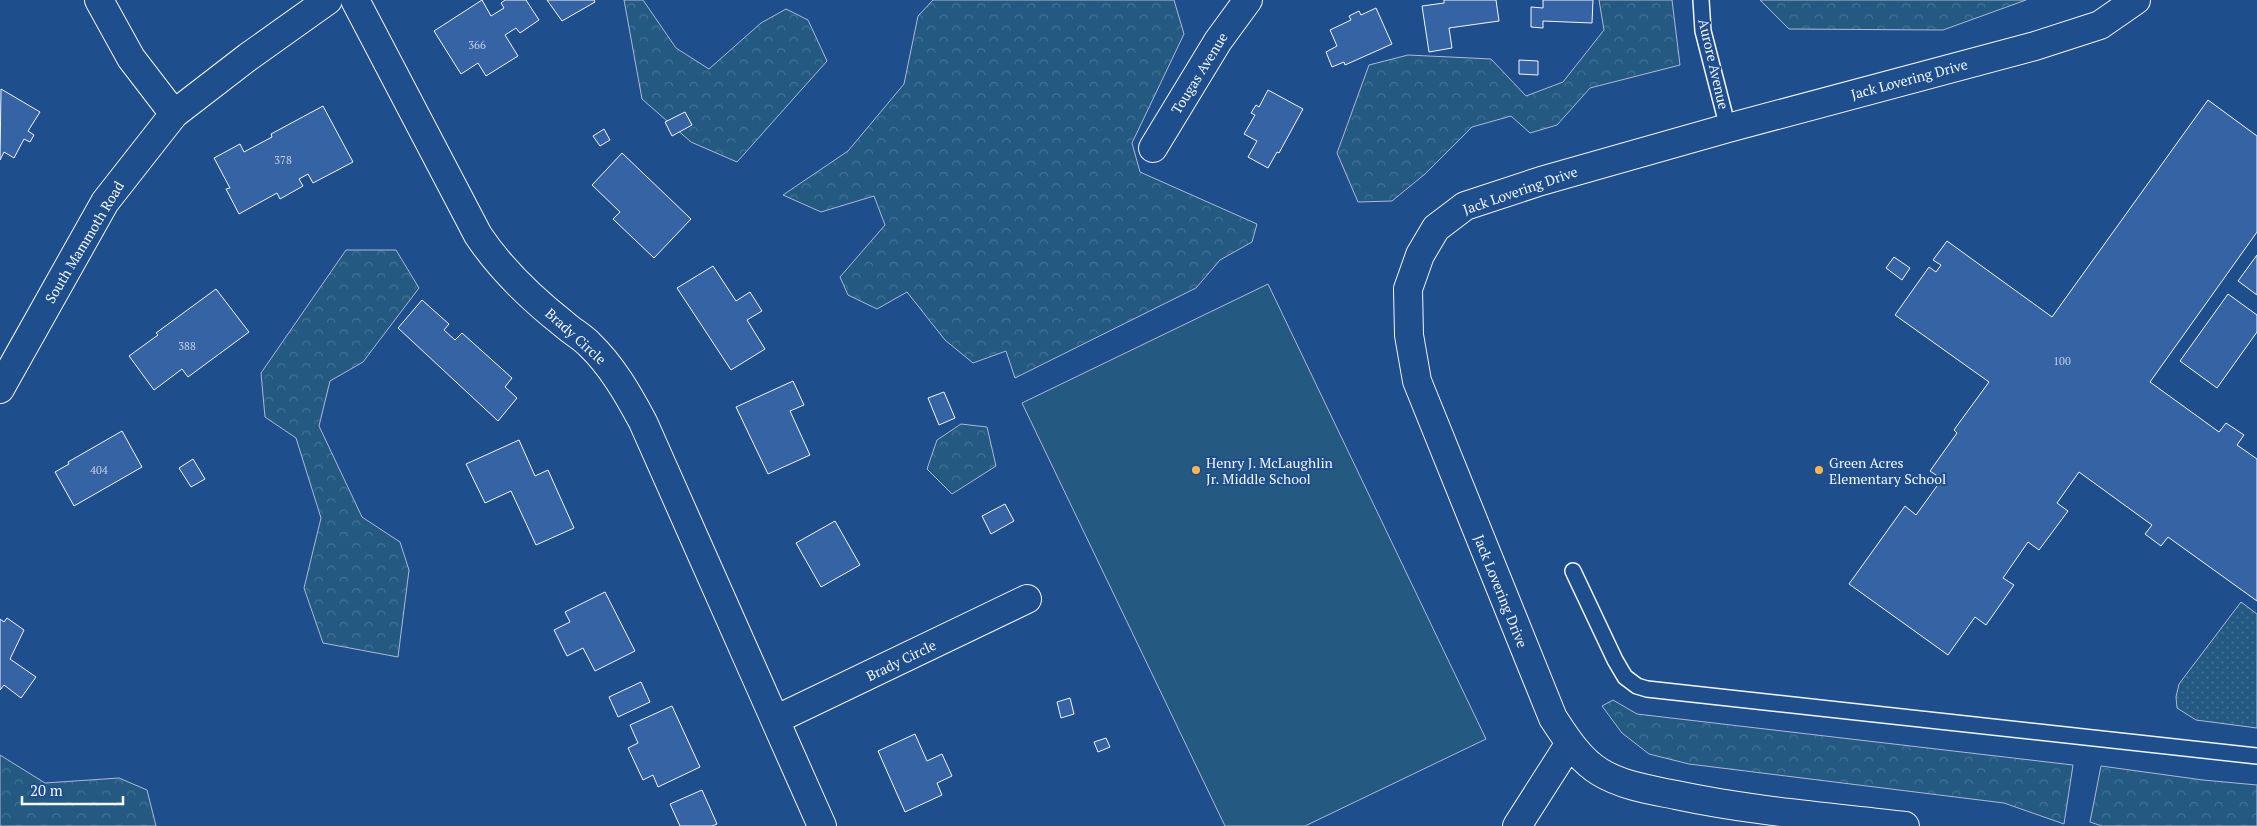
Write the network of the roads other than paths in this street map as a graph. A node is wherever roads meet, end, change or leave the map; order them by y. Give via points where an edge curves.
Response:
1 (99, 0) edge
2 (328, 0) edge
3 (355, 0) edge
4 (1248, 0) edge
5 (1701, 0) edge
6 (2136, 0) edge
7 (174, 114) junction
8 (1728, 128) junction
9 (1153, 148) dead end
10 (0, 389) edge
11 (1574, 570) dead end
12 (1027, 599) dead end
13 (775, 720) junction
14 (1570, 743) junction
15 (2257, 756) edge
16 (822, 826) edge
17 (1517, 826) edge
18 (1905, 826) edge

1 - 7 street via 131,58
2 - 7 street, South Mammoth Road
3 - 13 street, Brady Circle via 478,235 495,260 514,281 588,343 627,393 643,422
4 - 9 street, Tougas Avenue via 1218,40
5 - 8 lane, Aurore Avenue via 1703,31
6 - 8 street, Jack Lovering Drive via 2100,25 2035,46
7 - 10 street, South Mammoth Road via 105,202
8 - 14 street, Jack Lovering Drive via 1465,206 1436,228 1420,255 1408,288 1409,335 1417,381 1553,718
11 - 15 lane via 1615,660 1625,678 1637,686
12 - 13 street, Brady Circle
13 - 16 street, Brady Circle
14 - 17 street
14 - 18 street, Jack Lovering Drive via 1599,771 1643,788 1720,805

